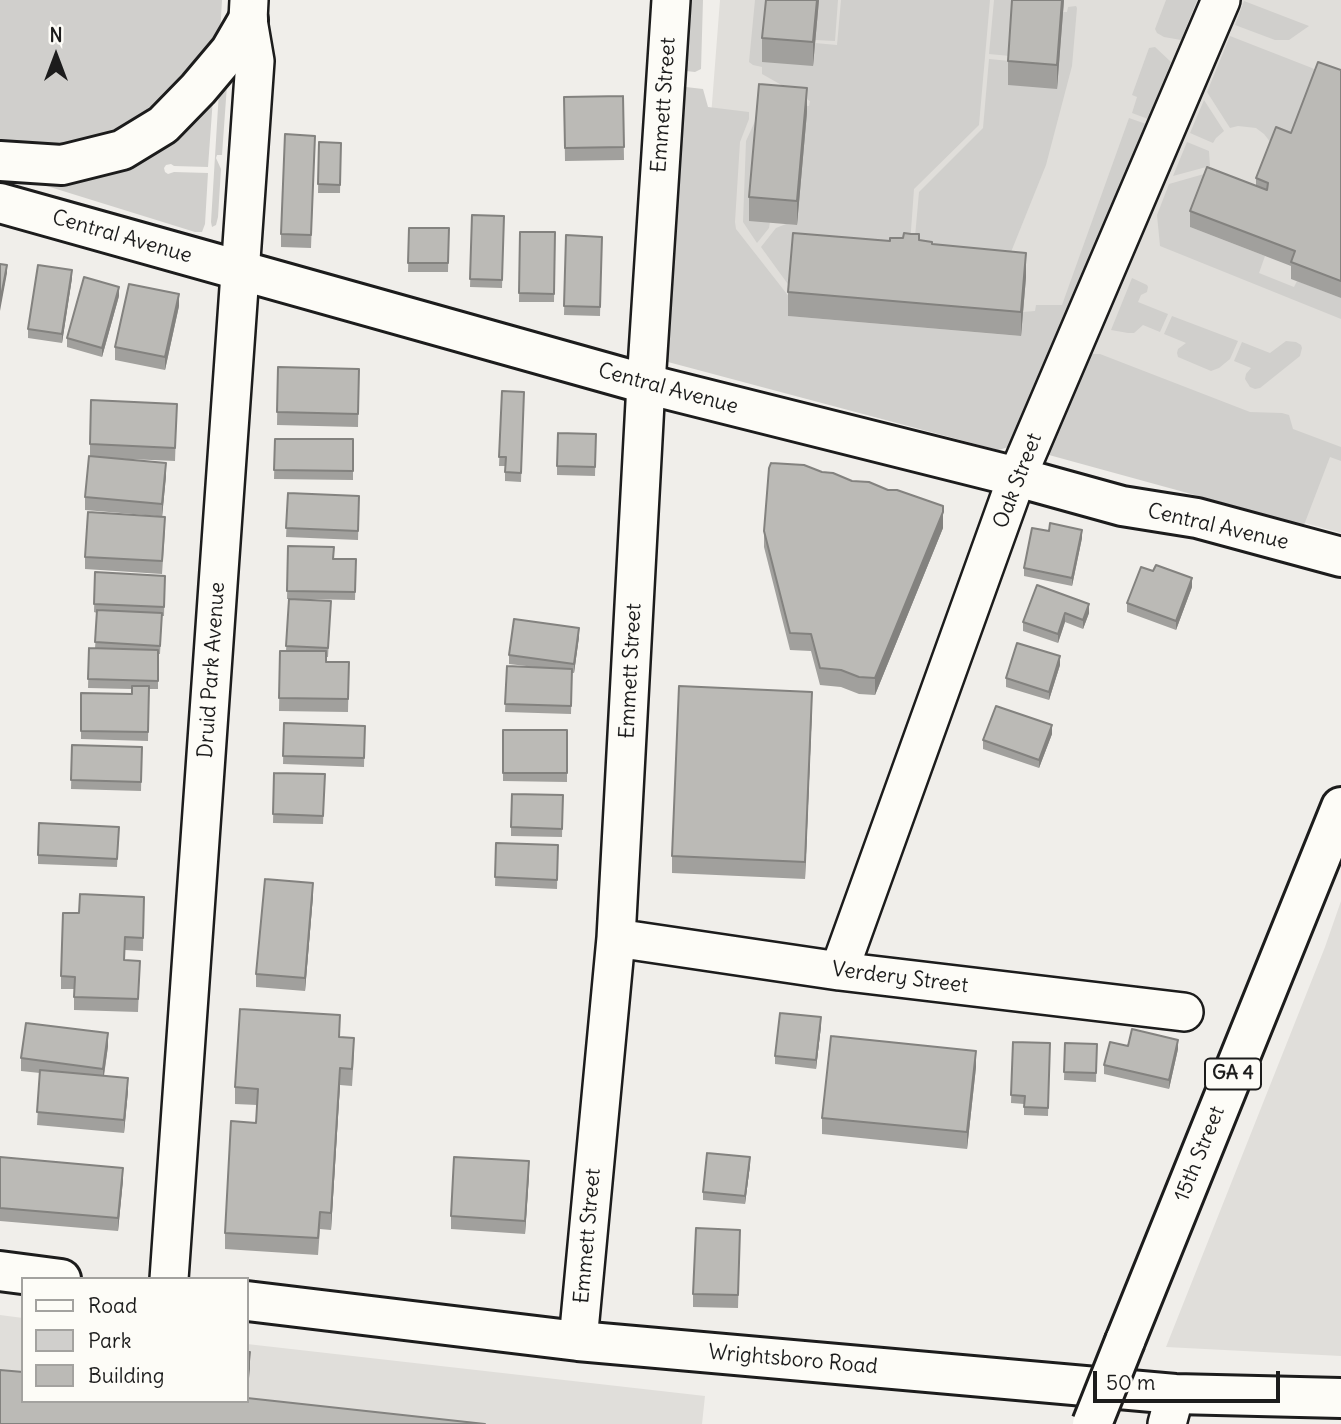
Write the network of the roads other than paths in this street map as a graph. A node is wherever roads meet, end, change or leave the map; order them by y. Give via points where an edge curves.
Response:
1 (671, 0) edge
2 (1221, 0) edge
3 (256, 7) edge
4 (0, 161) edge
5 (0, 203) edge
6 (241, 271) junction
7 (646, 384) junction
8 (1017, 477) junction
9 (1341, 557) edge
10 (1341, 807) edge
11 (616, 938) junction
12 (839, 971) junction
13 (1184, 1012) dead end
14 (0, 1271) edge
15 (46, 1277) edge
16 (169, 1277) edge
17 (248, 1301) edge
18 (578, 1341) junction
19 (1341, 1398) edge
20 (1171, 1409) edge
21 (1092, 1424) edge

1 - 7 street, Emmett Street
2 - 8 street, Oak Street
3 - 4 main road via 230,51 198,89 163,125 122,150 62,164
3 - 6 street, Druid Park Avenue
5 - 6 main road, Central Avenue
6 - 7 main road, Central Avenue
6 - 16 street, Druid Park Avenue
7 - 8 main road, Central Avenue
7 - 11 street, Emmett Street
8 - 9 main road, Central Avenue
8 - 12 street, Oak Street
10 - 21 main road, 15th Street / GA 4, bridge
11 - 12 street, Verdery Street
11 - 18 street, Emmett Street
12 - 13 street, Verdery Street
14 - 15 main road
17 - 18 main road, Wrightsboro Road
18 - 20 main road, Wrightsboro Road
19 - 20 main road, Wrightsboro Road

